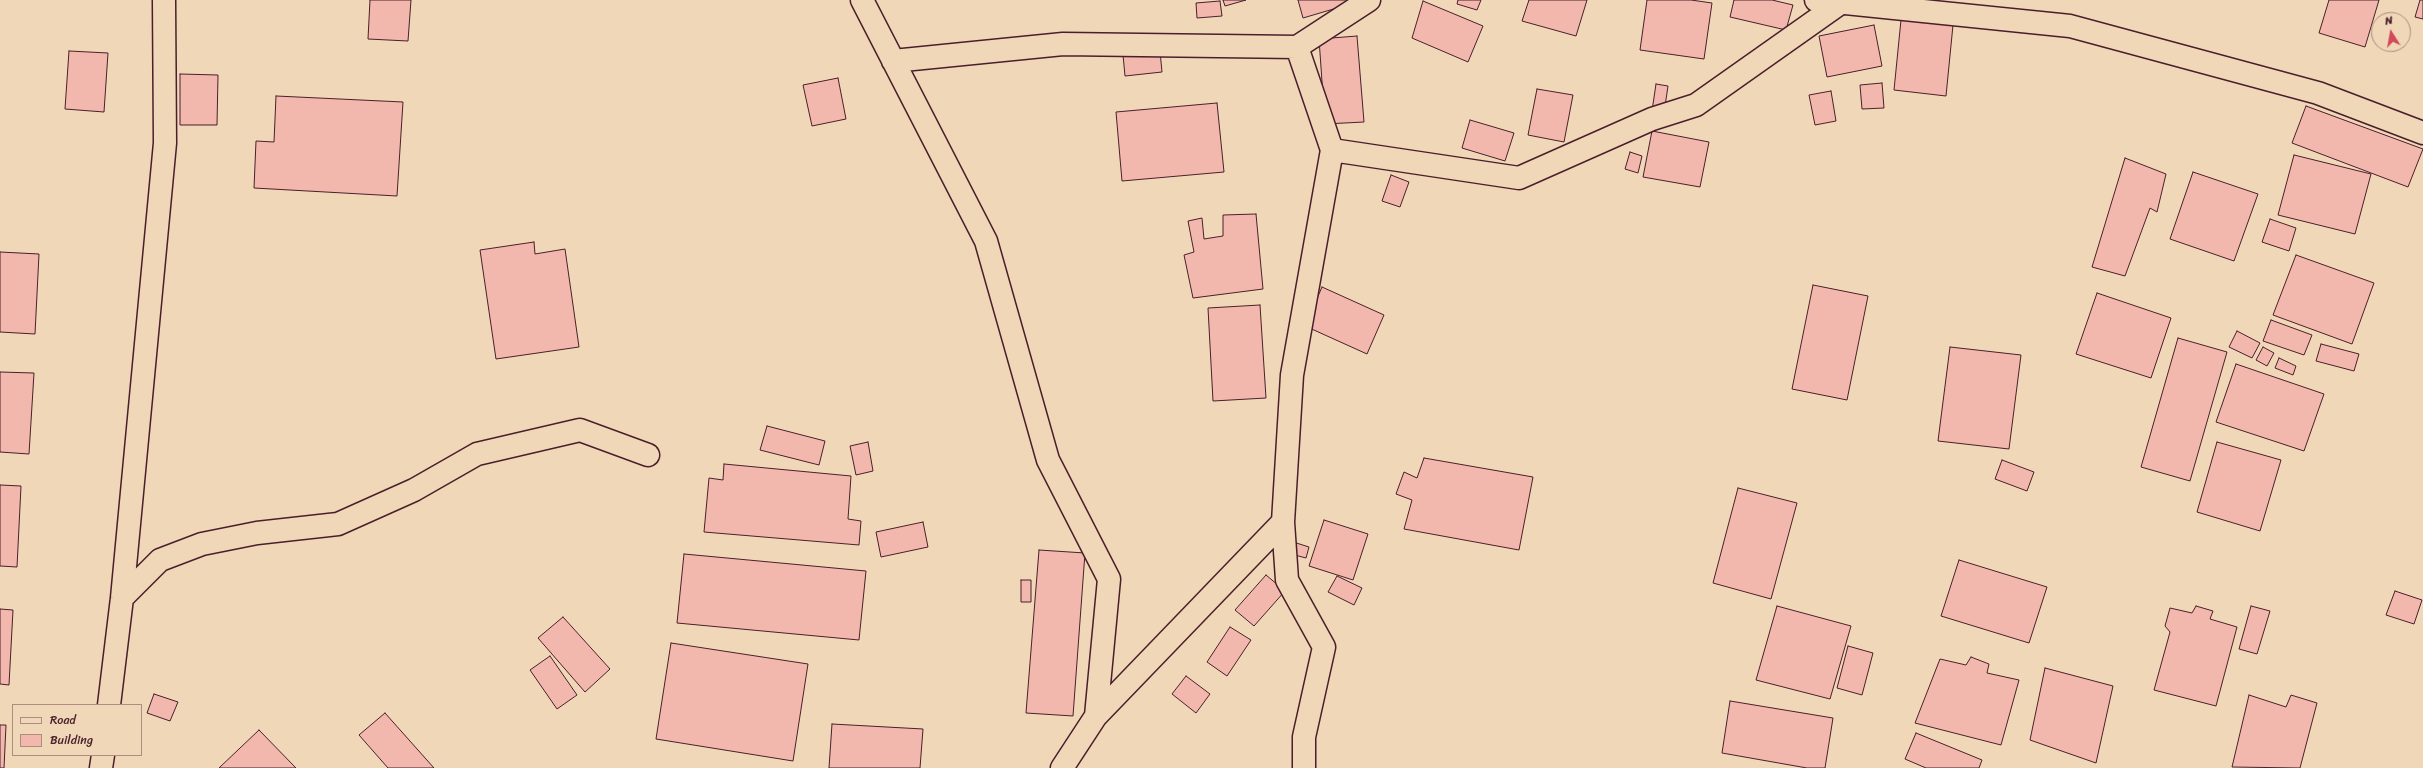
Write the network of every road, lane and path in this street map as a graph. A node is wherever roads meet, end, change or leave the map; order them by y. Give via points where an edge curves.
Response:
1 (164, 0) edge
2 (862, 0) edge
3 (1370, 0) edge
4 (1816, 0) edge
5 (1839, 4) junction
6 (1298, 47) junction
7 (893, 61) junction
8 (2423, 133) edge
9 (1332, 150) junction
10 (648, 455) dead end
11 (1283, 522) junction
12 (122, 598) junction
13 (109, 704) edge
14 (1096, 716) junction
15 (103, 756) edge
16 (102, 768) edge
17 (1062, 768) edge
18 (1304, 768) edge

1 - 12 street via 165,143
2 - 7 street
3 - 6 street
4 - 5 street
5 - 8 street via 2070,26 2318,93
5 - 9 street via 1696,106 1652,118 1519,178
6 - 7 street via 1063,44
6 - 9 street
7 - 14 street via 986,241 1048,460 1109,579
9 - 11 street via 1292,375
10 - 12 street via 580,430 477,454 414,490 338,524 257,533 202,544 160,560
11 - 14 street
11 - 18 street via 1287,580 1324,647 1304,737
12 - 13 street
14 - 17 street
15 - 16 street

